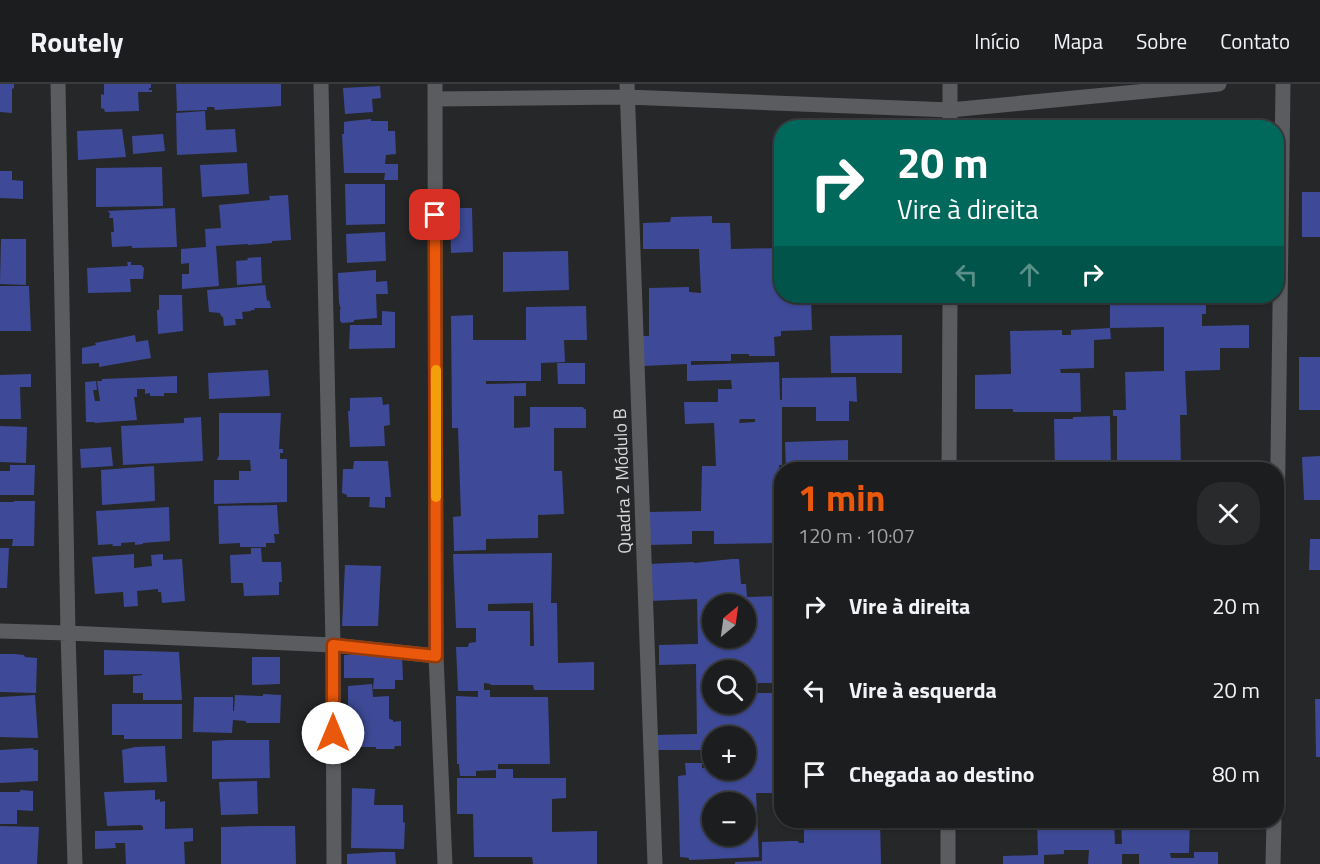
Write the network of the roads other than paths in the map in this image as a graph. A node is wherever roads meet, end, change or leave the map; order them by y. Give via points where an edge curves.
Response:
1 (58, 84) edge
2 (321, 84) edge
3 (950, 84) edge
4 (1219, 84) edge
5 (1283, 84) edge
6 (627, 91) edge
7 (435, 92) edge
8 (950, 110) junction
9 (950, 120) edge
10 (1283, 120) edge
11 (950, 303) edge
12 (1280, 303) edge
13 (949, 462) edge
14 (1278, 462) edge
15 (0, 631) edge
16 (68, 633) junction
17 (333, 645) junction
18 (436, 656) junction
19 (948, 828) edge
20 (1274, 828) edge
21 (75, 864) edge
22 (334, 864) edge
23 (445, 864) edge
24 (655, 864) edge
25 (948, 864) edge
26 (1273, 864) edge

1 - 16 street
2 - 17 street
3 - 8 street
4 - 8 street
5 - 10 street
6 - 7 street
6 - 8 street
6 - 24 street, Quadra 2 Módulo B
7 - 18 street
8 - 9 street
11 - 13 street
12 - 14 street
15 - 16 street
16 - 17 street
16 - 21 street
17 - 18 street
17 - 22 street
18 - 23 street
19 - 25 street
20 - 26 street

